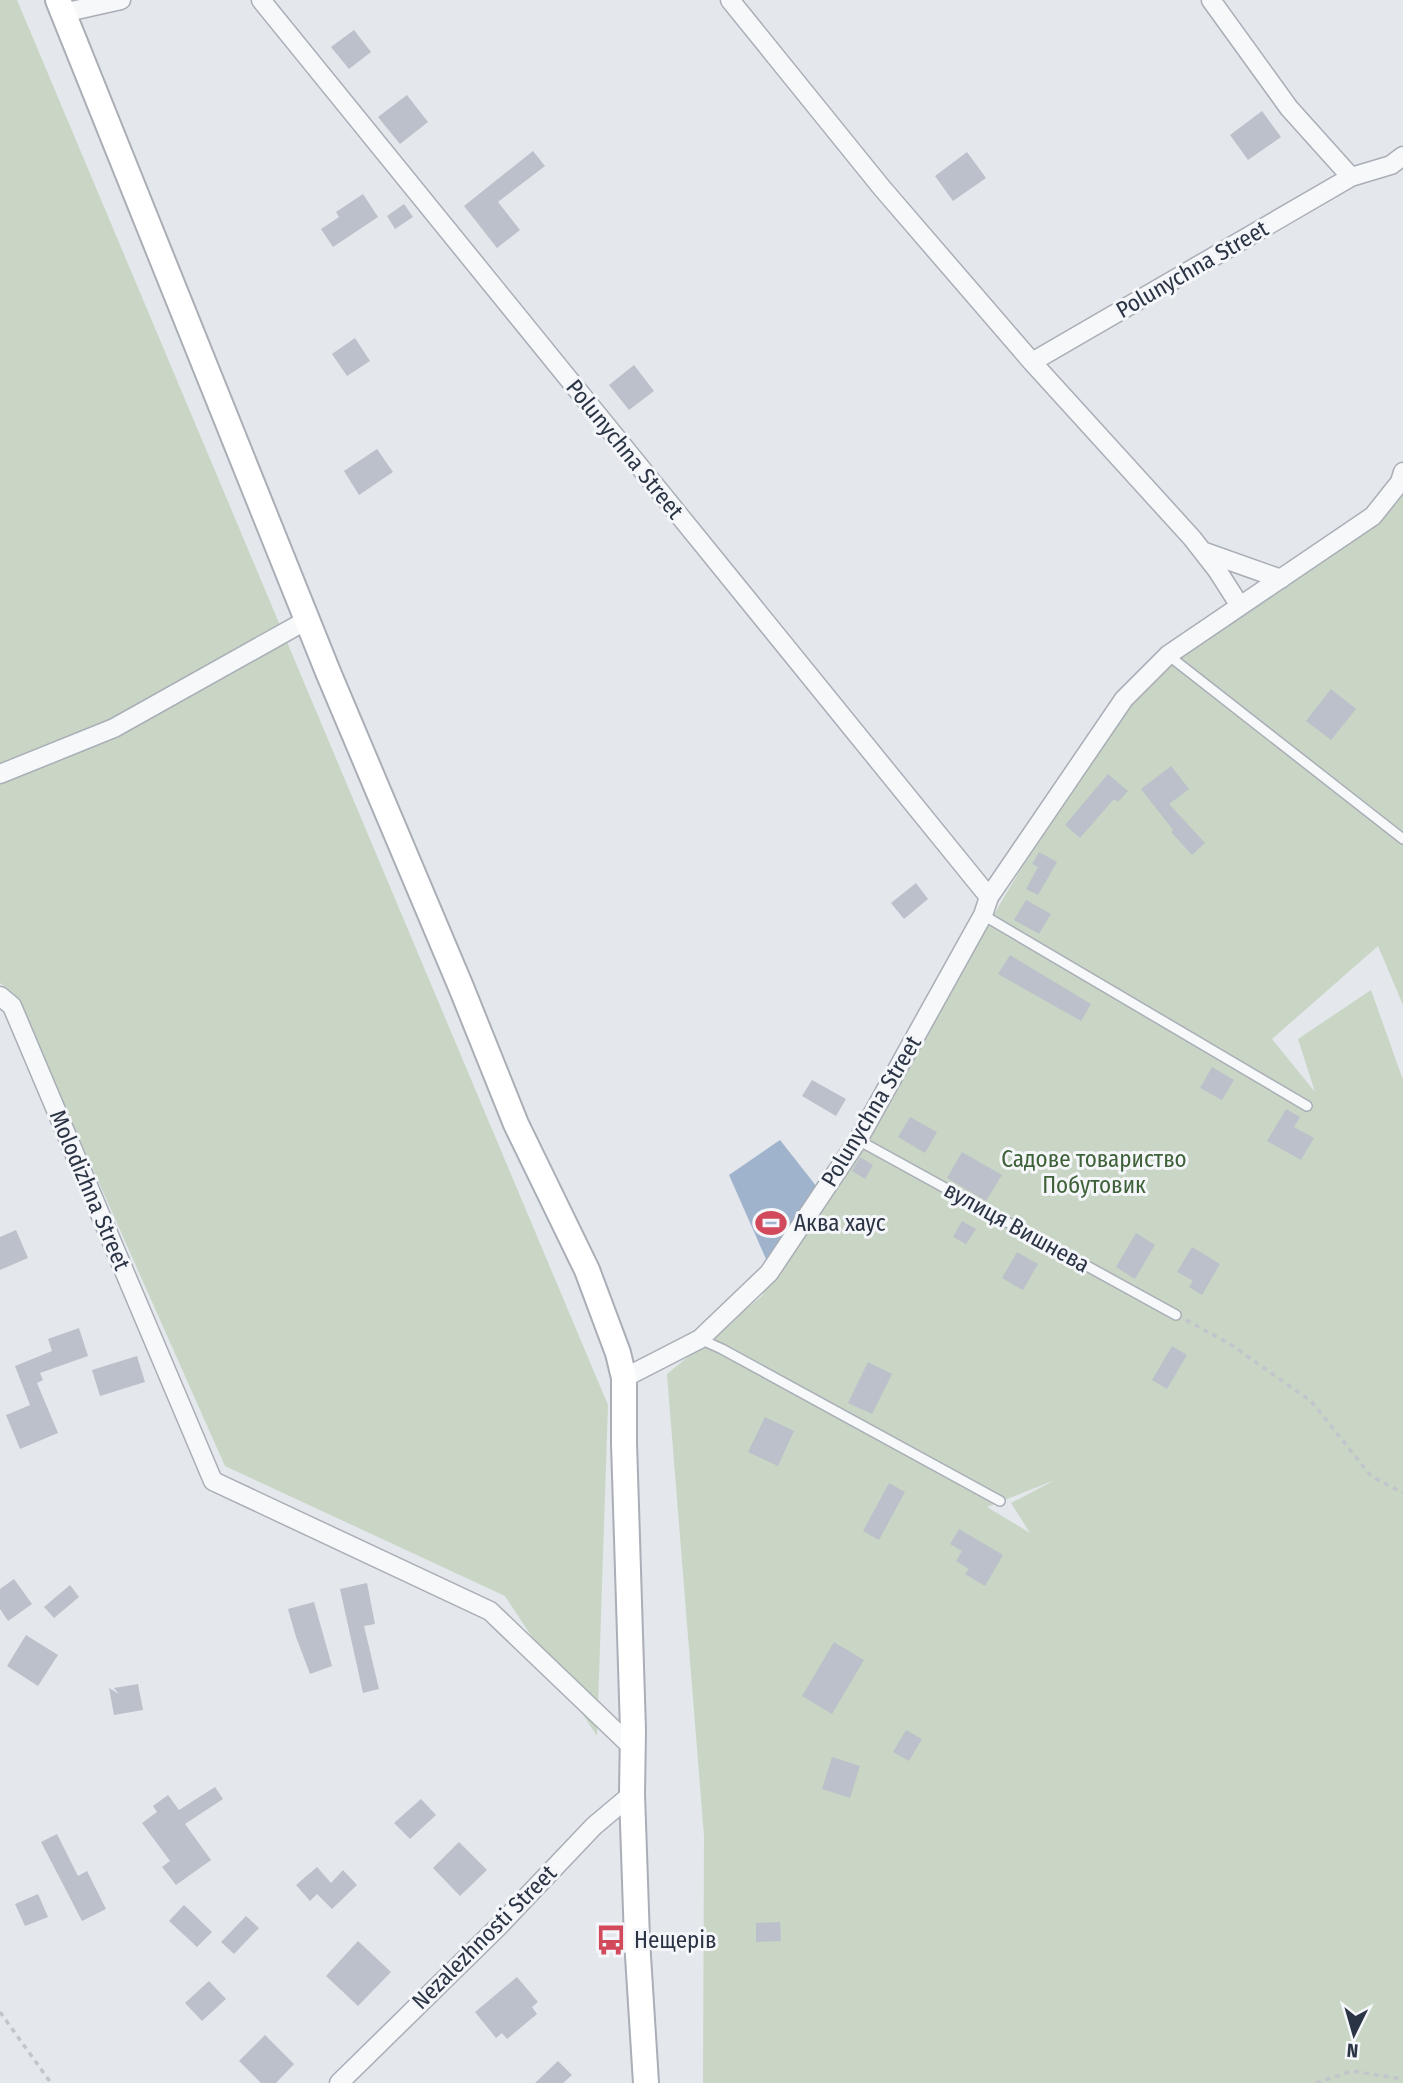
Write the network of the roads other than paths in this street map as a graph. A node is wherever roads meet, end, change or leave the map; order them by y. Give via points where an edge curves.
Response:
1 (121, 0) edge
2 (261, 0) edge
3 (730, 0) edge
4 (1210, 0) edge
5 (60, 6) edge
6 (1403, 156) edge
7 (1351, 177) junction
8 (1032, 362) junction
9 (1402, 479) edge
10 (1202, 551) junction
11 (1281, 579) junction
12 (1240, 606) junction
13 (307, 620) junction
14 (1168, 655) junction
15 (0, 774) edge
16 (1403, 839) edge
17 (989, 897) junction
18 (983, 915) junction
19 (0, 996) edge
20 (1307, 1106) dead end
21 (858, 1140) junction
22 (1176, 1315) road end
23 (700, 1339) junction
24 (624, 1378) junction
25 (1000, 1501) dead end
26 (632, 1747) junction
27 (632, 1794) junction
28 (338, 2083) edge
29 (646, 2083) edge

1 - 5 street
2 - 17 street, Polunychna Street
3 - 8 street via 882,188
4 - 7 street via 1289,108
5 - 13 main road
6 - 7 street, Polunychna Street
7 - 8 street, Polunychna Street
8 - 10 street
9 - 11 street, Polunychna Street via 1373,516
10 - 11 street
10 - 12 street
11 - 12 street, Polunychna Street
12 - 14 street, Polunychna Street
13 - 15 street via 114,728
13 - 24 main road via 516,1124 587,1270
14 - 16 lane
14 - 17 street, Polunychna Street via 1124,699
17 - 18 street, Polunychna Street
18 - 20 lane
18 - 21 street, Polunychna Street
19 - 26 street, Molodizhna Street via 12,1006 213,1481 490,1611
21 - 22 lane, вулиця Вишнева
21 - 23 street, Polunychna Street via 769,1273
23 - 24 street, Polunychna Street
23 - 25 lane
24 - 26 main road
26 - 27 main road
27 - 28 street, Nezalezhnosti Street via 594,1826
27 - 29 main road

